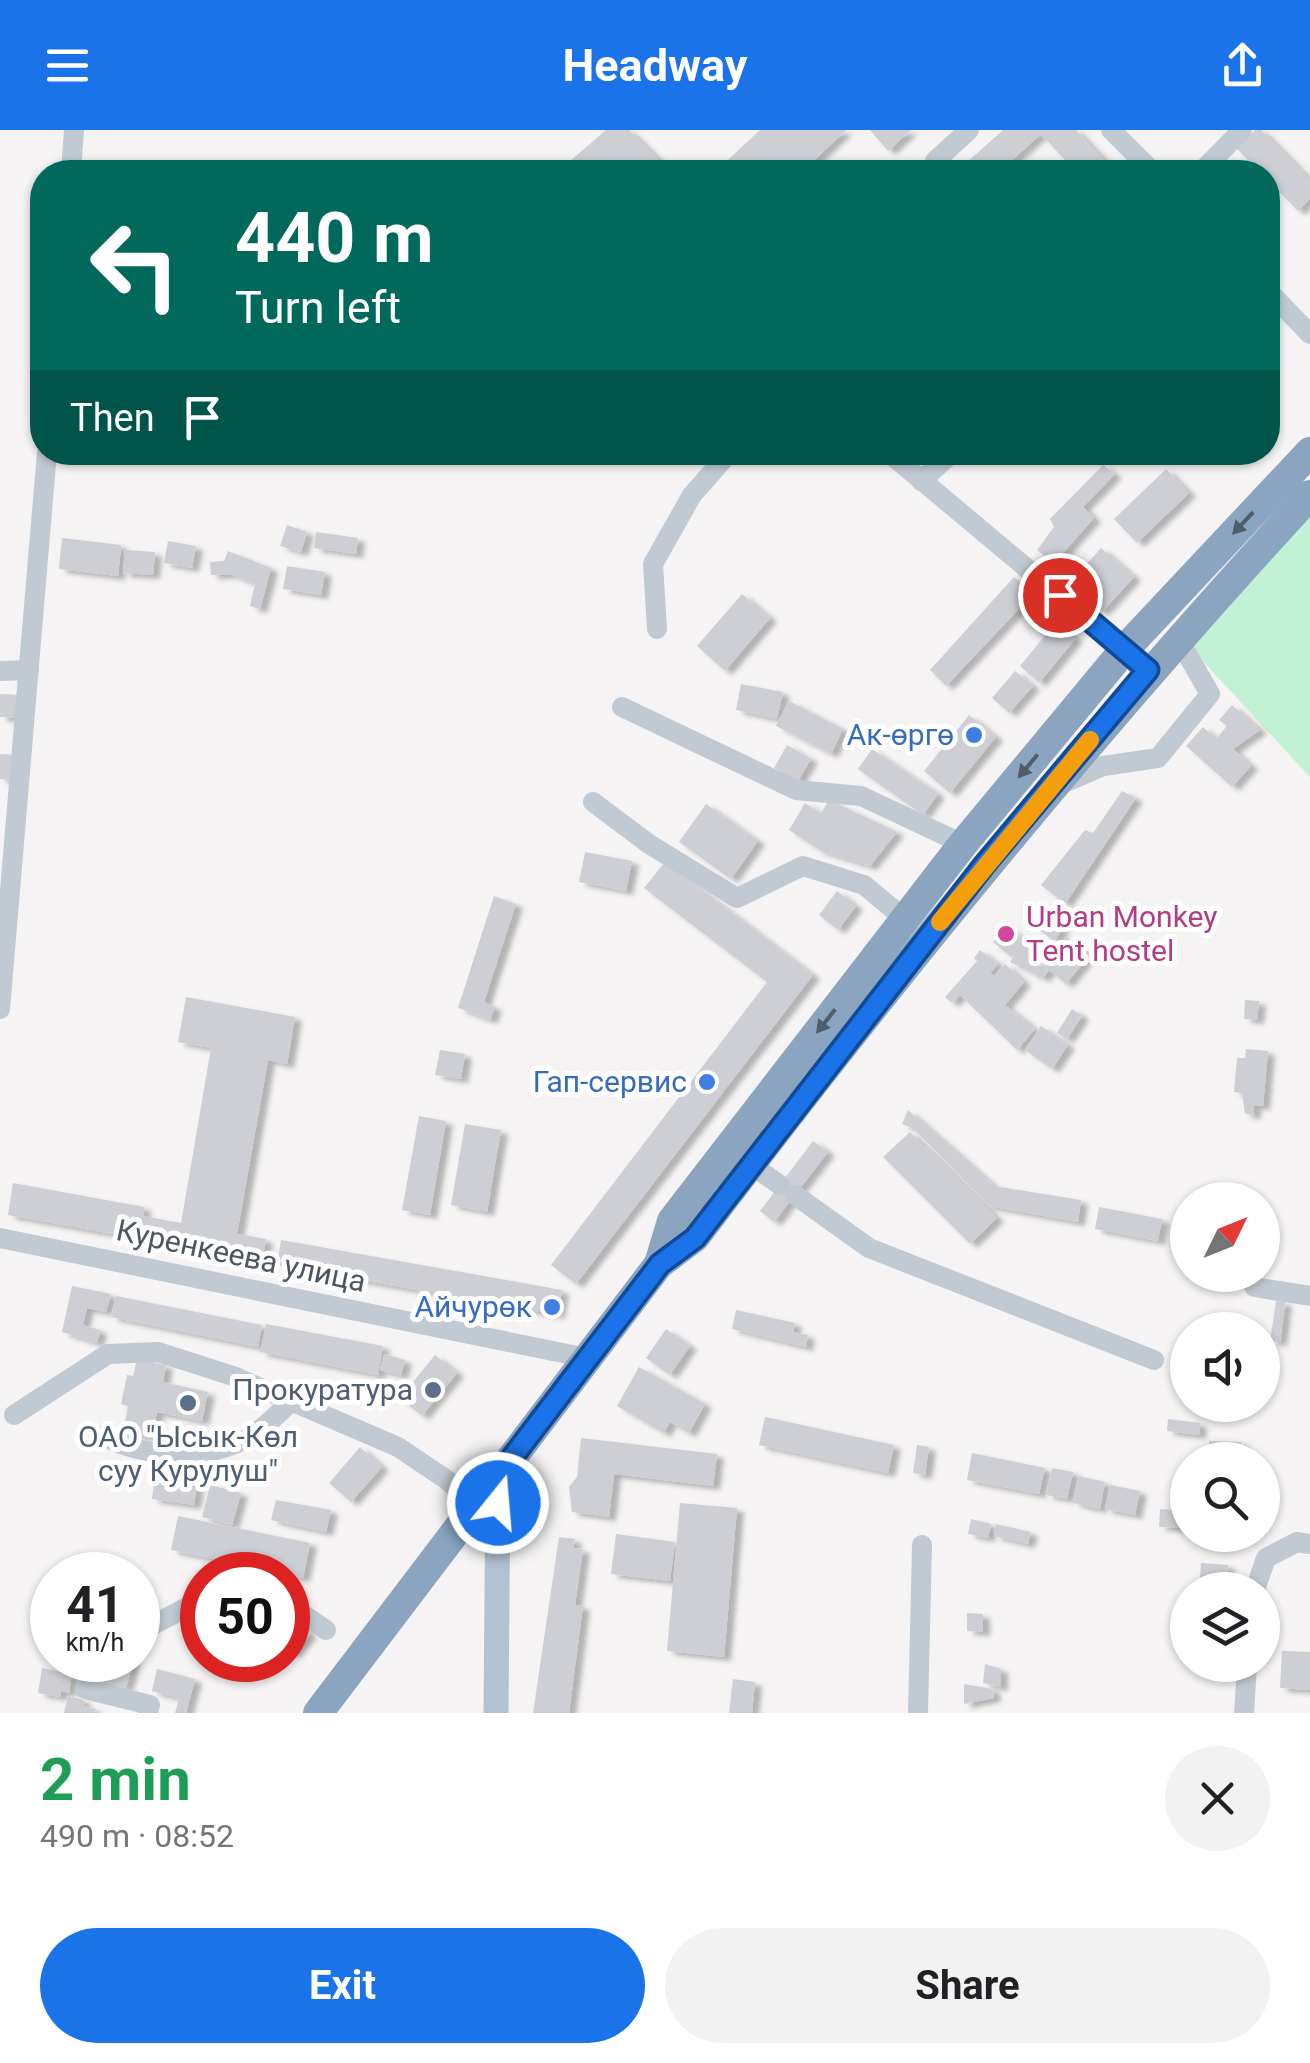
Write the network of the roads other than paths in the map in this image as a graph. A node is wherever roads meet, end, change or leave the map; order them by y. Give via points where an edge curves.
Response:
1 (74, 130) edge
2 (970, 130) edge
3 (1112, 130) edge
4 (1242, 130) edge
5 (72, 160) edge
6 (935, 160) dead end
7 (1141, 160) edge
8 (1213, 160) edge
9 (1280, 303) edge
10 (1310, 334) edge
11 (1310, 452) edge
12 (46, 465) edge
13 (719, 465) edge
14 (902, 465) edge
15 (938, 465) edge
16 (920, 481) junction
17 (1310, 495) edge
18 (1155, 616) junction
19 (657, 629) dead end
20 (1178, 638) junction
21 (1124, 650) junction
22 (29, 670) junction
23 (1148, 670) junction
24 (0, 671) edge
25 (622, 707) dead end
26 (1048, 790) junction
27 (593, 802) dead end
28 (974, 854) junction
29 (905, 920) junction
30 (0, 1008) edge
31 (750, 1164) junction
32 (0, 1238) edge
33 (660, 1264) junction
34 (1280, 1291) edge
35 (1310, 1296) edge
36 (587, 1358) junction
37 (1154, 1360) dead end
38 (292, 1401) junction
39 (14, 1415) dead end
40 (104, 1436) dead end
41 (498, 1476) junction
42 (475, 1506) junction
43 (1310, 1544) edge
44 (922, 1546) dead end
45 (1261, 1572) edge
46 (310, 1619) edge
47 (326, 1630) dead end
48 (1246, 1682) edge
49 (84, 1689) dead end
50 (148, 1713) edge
51 (318, 1713) edge
52 (496, 1713) edge
53 (918, 1713) edge
54 (1244, 1713) edge

1 - 5 street
2 - 6 street
3 - 7 street
4 - 8 street
9 - 10 street
11 -> 18 highway
12 - 22 street
13 - 19 street via 692,495 653,564
14 - 16 street
15 - 16 street
16 - 21 street
17 - 20 highway
18 - 20 highway
18 - 21 highway
20 - 23 highway
20 - 26 street via 1210,694 1158,758 1103,766
21 - 23 highway
21 -> 28 highway
22 - 24 street
22 - 30 street
23 - 26 highway
25 - 28 street via 796,790 861,796
26 - 28 highway
27 - 29 street via 737,898 803,866 864,885
28 - 29 highway
28 - 31 highway
29 -> 33 highway via 672,1220
31 - 33 highway via 695,1238
31 - 37 street via 869,1248
32 - 36 street, Куренкеева улица
33 - 36 highway
34 - 35 street
36 - 41 highway
38 - 39 street via 158,1352 108,1354
38 - 40 street via 244,1441 193,1454 128,1449
38 - 42 street via 398,1448
41 - 42 highway
41 - 52 main road
42 - 51 highway
43 - 45 street via 1296,1542 1266,1558
44 - 53 street
46 - 47 street
48 - 54 street
49 - 50 street via 150,1705

